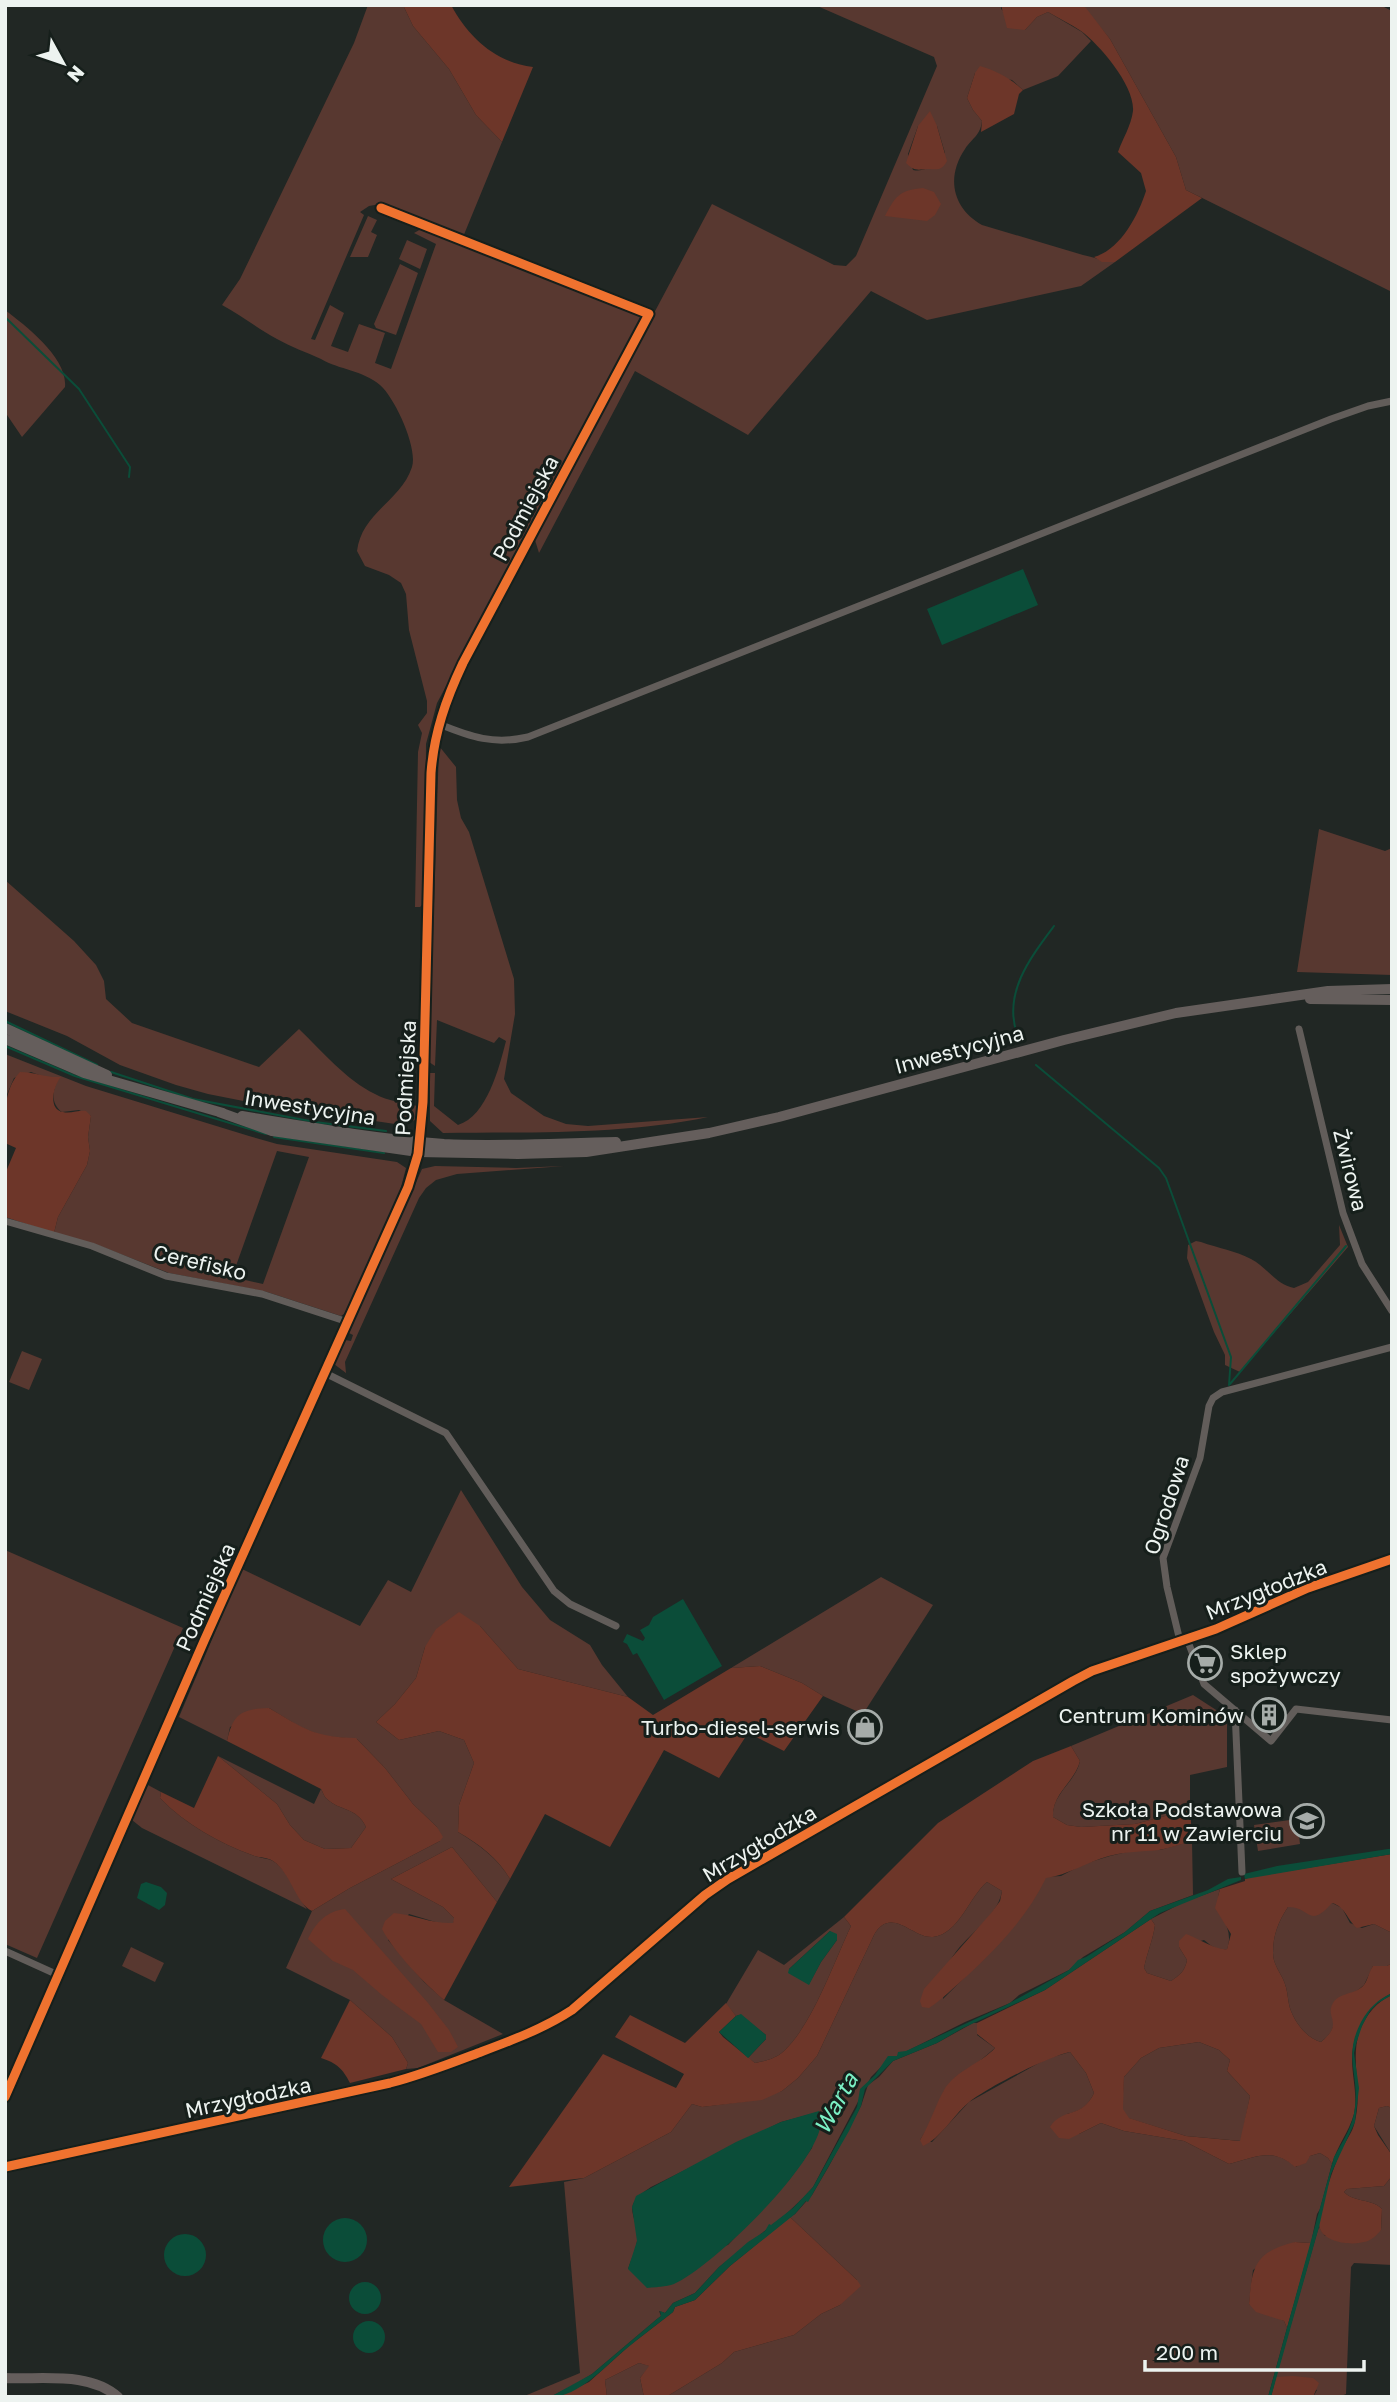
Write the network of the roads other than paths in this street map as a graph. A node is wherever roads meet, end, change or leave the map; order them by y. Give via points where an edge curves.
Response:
1 (381, 208) dead end
2 (1392, 401) edge
3 (439, 724) junction
4 (1392, 989) edge
5 (1283, 998) junction
6 (1392, 1000) edge
7 (5, 1028) edge
8 (1299, 1030) dead end
9 (5, 1040) edge
10 (139, 1089) junction
11 (419, 1146) junction
12 (5, 1221) edge
13 (1392, 1311) edge
14 (348, 1322) junction
15 (1392, 1347) edge
16 (325, 1373) junction
17 (1392, 1559) edge
18 (616, 1626) dead end
19 (1184, 1640) junction
20 (1233, 1709) junction
21 (1392, 1720) edge
22 (1242, 1872) dead end
23 (5, 1951) edge
24 (58, 1975) junction
25 (5, 2097) edge
26 (5, 2160) edge
27 (24, 2163) junction
28 (5, 2167) edge
29 (5, 2378) edge
30 (117, 2397) edge

1 - 3 street, Podmiejska via 649,314 463,663
2 - 3 street via 1318,424 528,737 496,741
3 - 11 street, Podmiejska via 431,773 424,1102
4 - 5 main road, Inwestycyjna via 1328,990
5 - 6 main road, Inwestycyjna
5 - 11 main road, Inwestycyjna via 1134,1022 709,1133 564,1153
7 - 10 main road, Inwestycyjna
8 - 13 street, Żwirowa via 1343,1213 1362,1264
9 - 10 main road, Inwestycyjna via 84,1073
10 - 11 main road, Inwestycyjna via 219,1112
11 - 14 street, Podmiejska via 408,1187
12 - 14 street, Cerefisko via 103,1250 166,1276 262,1294
14 - 16 street, Podmiejska
15 - 19 street, Ogrodowa via 1213,1398 1198,1467 1163,1558
16 - 18 street via 446,1433 554,1591
16 - 24 street, Podmiejska
17 - 19 main road, Mrzygłodzka
19 - 20 street via 1204,1684
19 - 27 main road, Mrzygłodzka via 1092,1671 741,1872 705,1895 572,2010 510,2041 377,2087
20 - 21 street via 1271,1741 1296,1709
20 - 22 street
23 - 24 street
24 - 25 street, Podmiejska
26 - 27 main road, Mrzygłodzka
27 - 28 main road, Mrzygłodzka
29 - 30 main road via 94,2383

